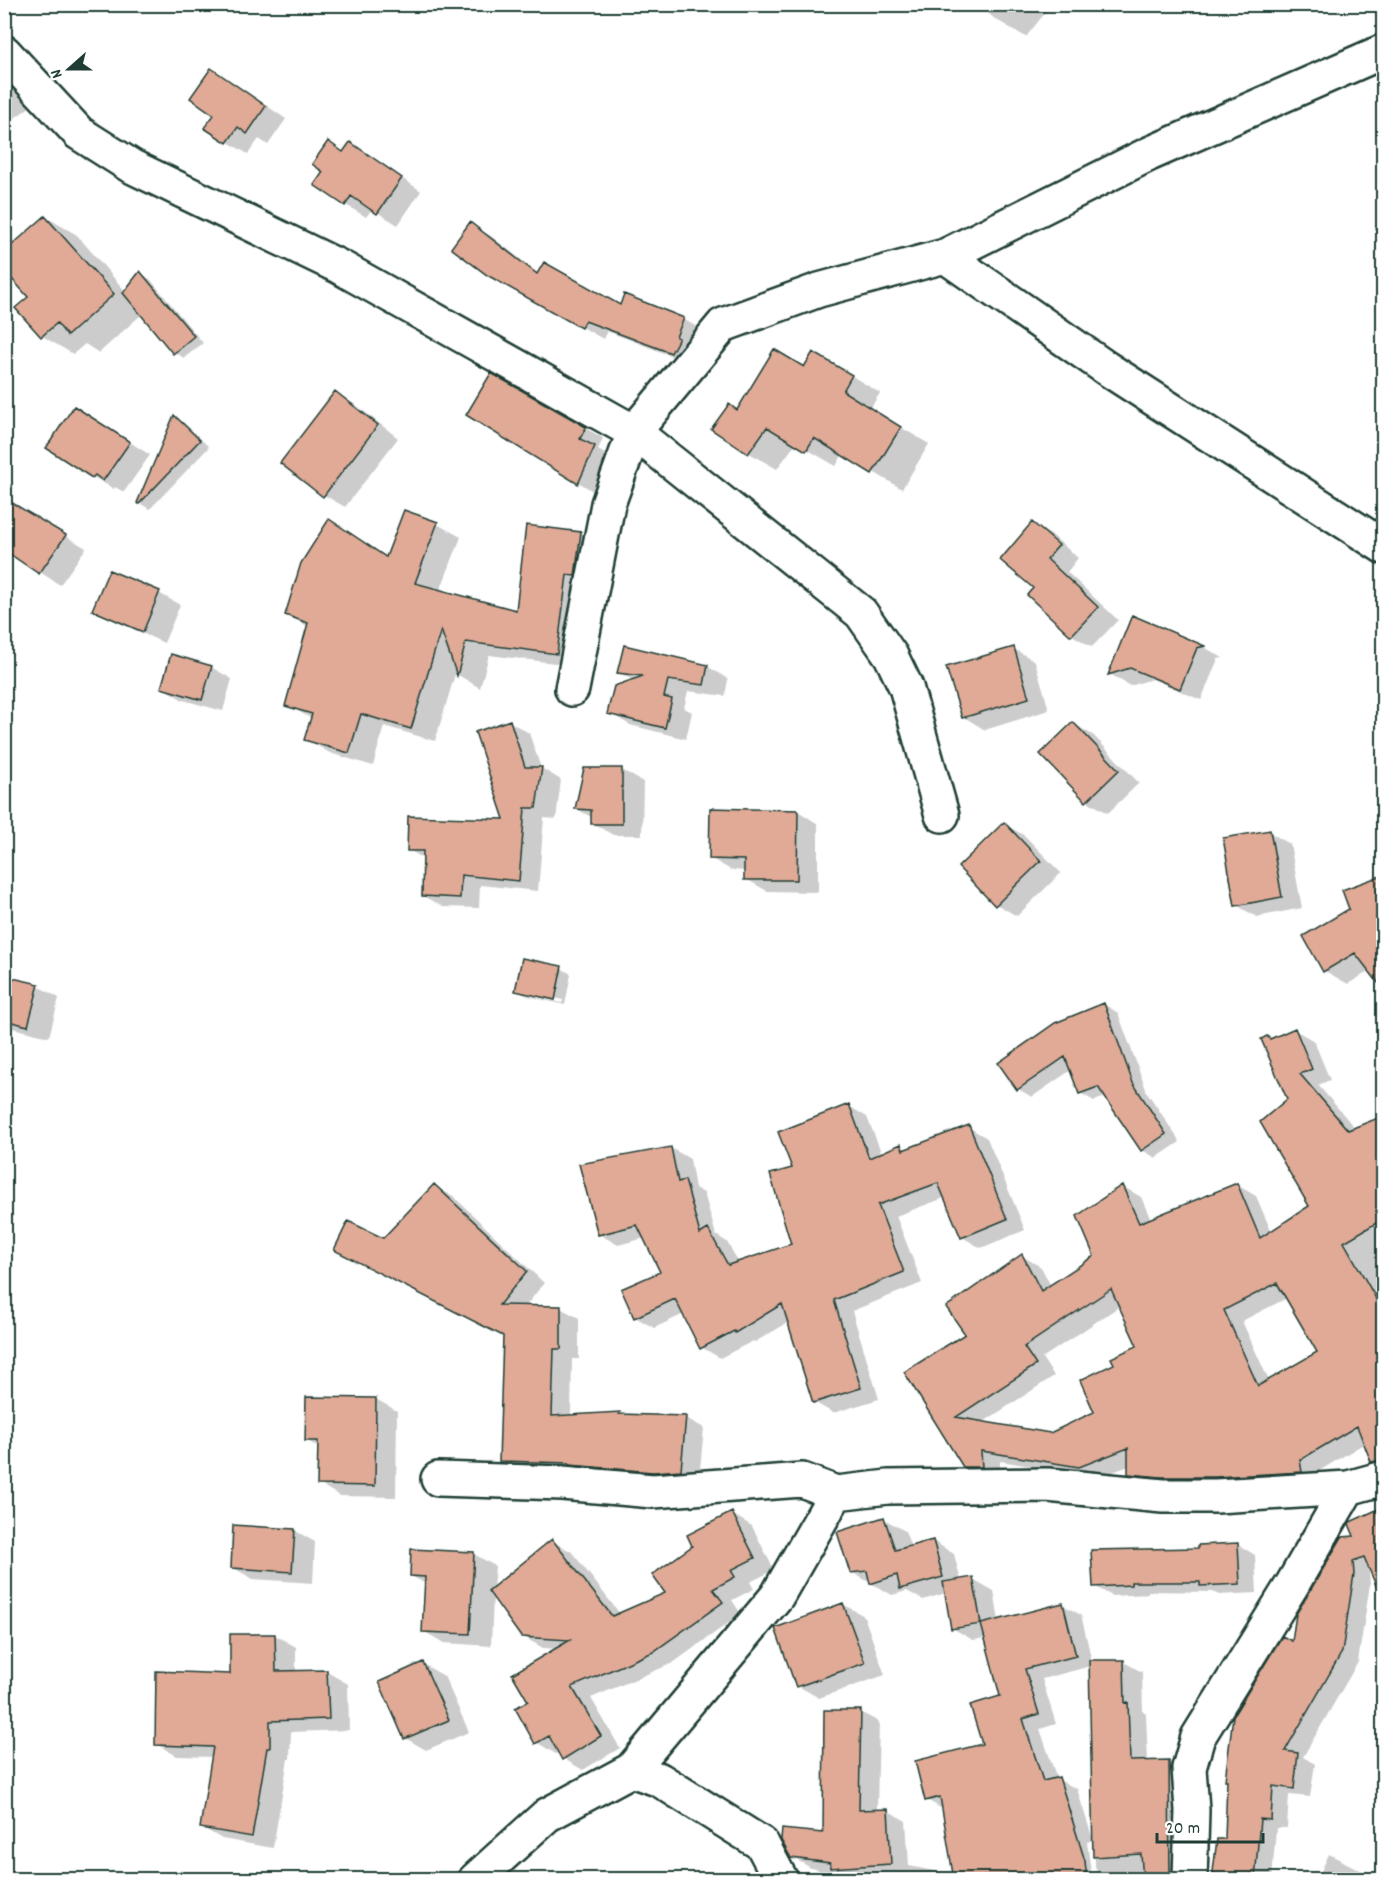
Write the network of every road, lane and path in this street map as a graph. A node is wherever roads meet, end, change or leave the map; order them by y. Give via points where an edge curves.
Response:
1 (1383, 51) edge
2 (4, 52) edge
3 (945, 256) junction
4 (634, 432) junction
5 (1383, 548) edge
6 (572, 689) dead end
7 (942, 815) dead end
8 (1383, 1478) edge
9 (438, 1479) dead end
10 (1348, 1488) junction
11 (836, 1493) junction
12 (631, 1770) junction
13 (475, 1880) edge
14 (781, 1880) edge
15 (1191, 1880) edge

1 - 3 street via 1149,154
2 - 4 street via 79,133 131,166 340,267
3 - 4 street via 819,290 723,325
3 - 5 street via 1106,368
4 - 6 street via 608,504
4 - 7 street via 861,613 891,656 906,687
8 - 10 street
9 - 11 street via 653,1491 802,1480
10 - 11 street via 1216,1496 1163,1496 1047,1485 888,1487
10 - 15 street via 1198,1737 1189,1768
11 - 12 street via 777,1596
12 - 13 street via 547,1815
12 - 14 street via 660,1780 762,1844

